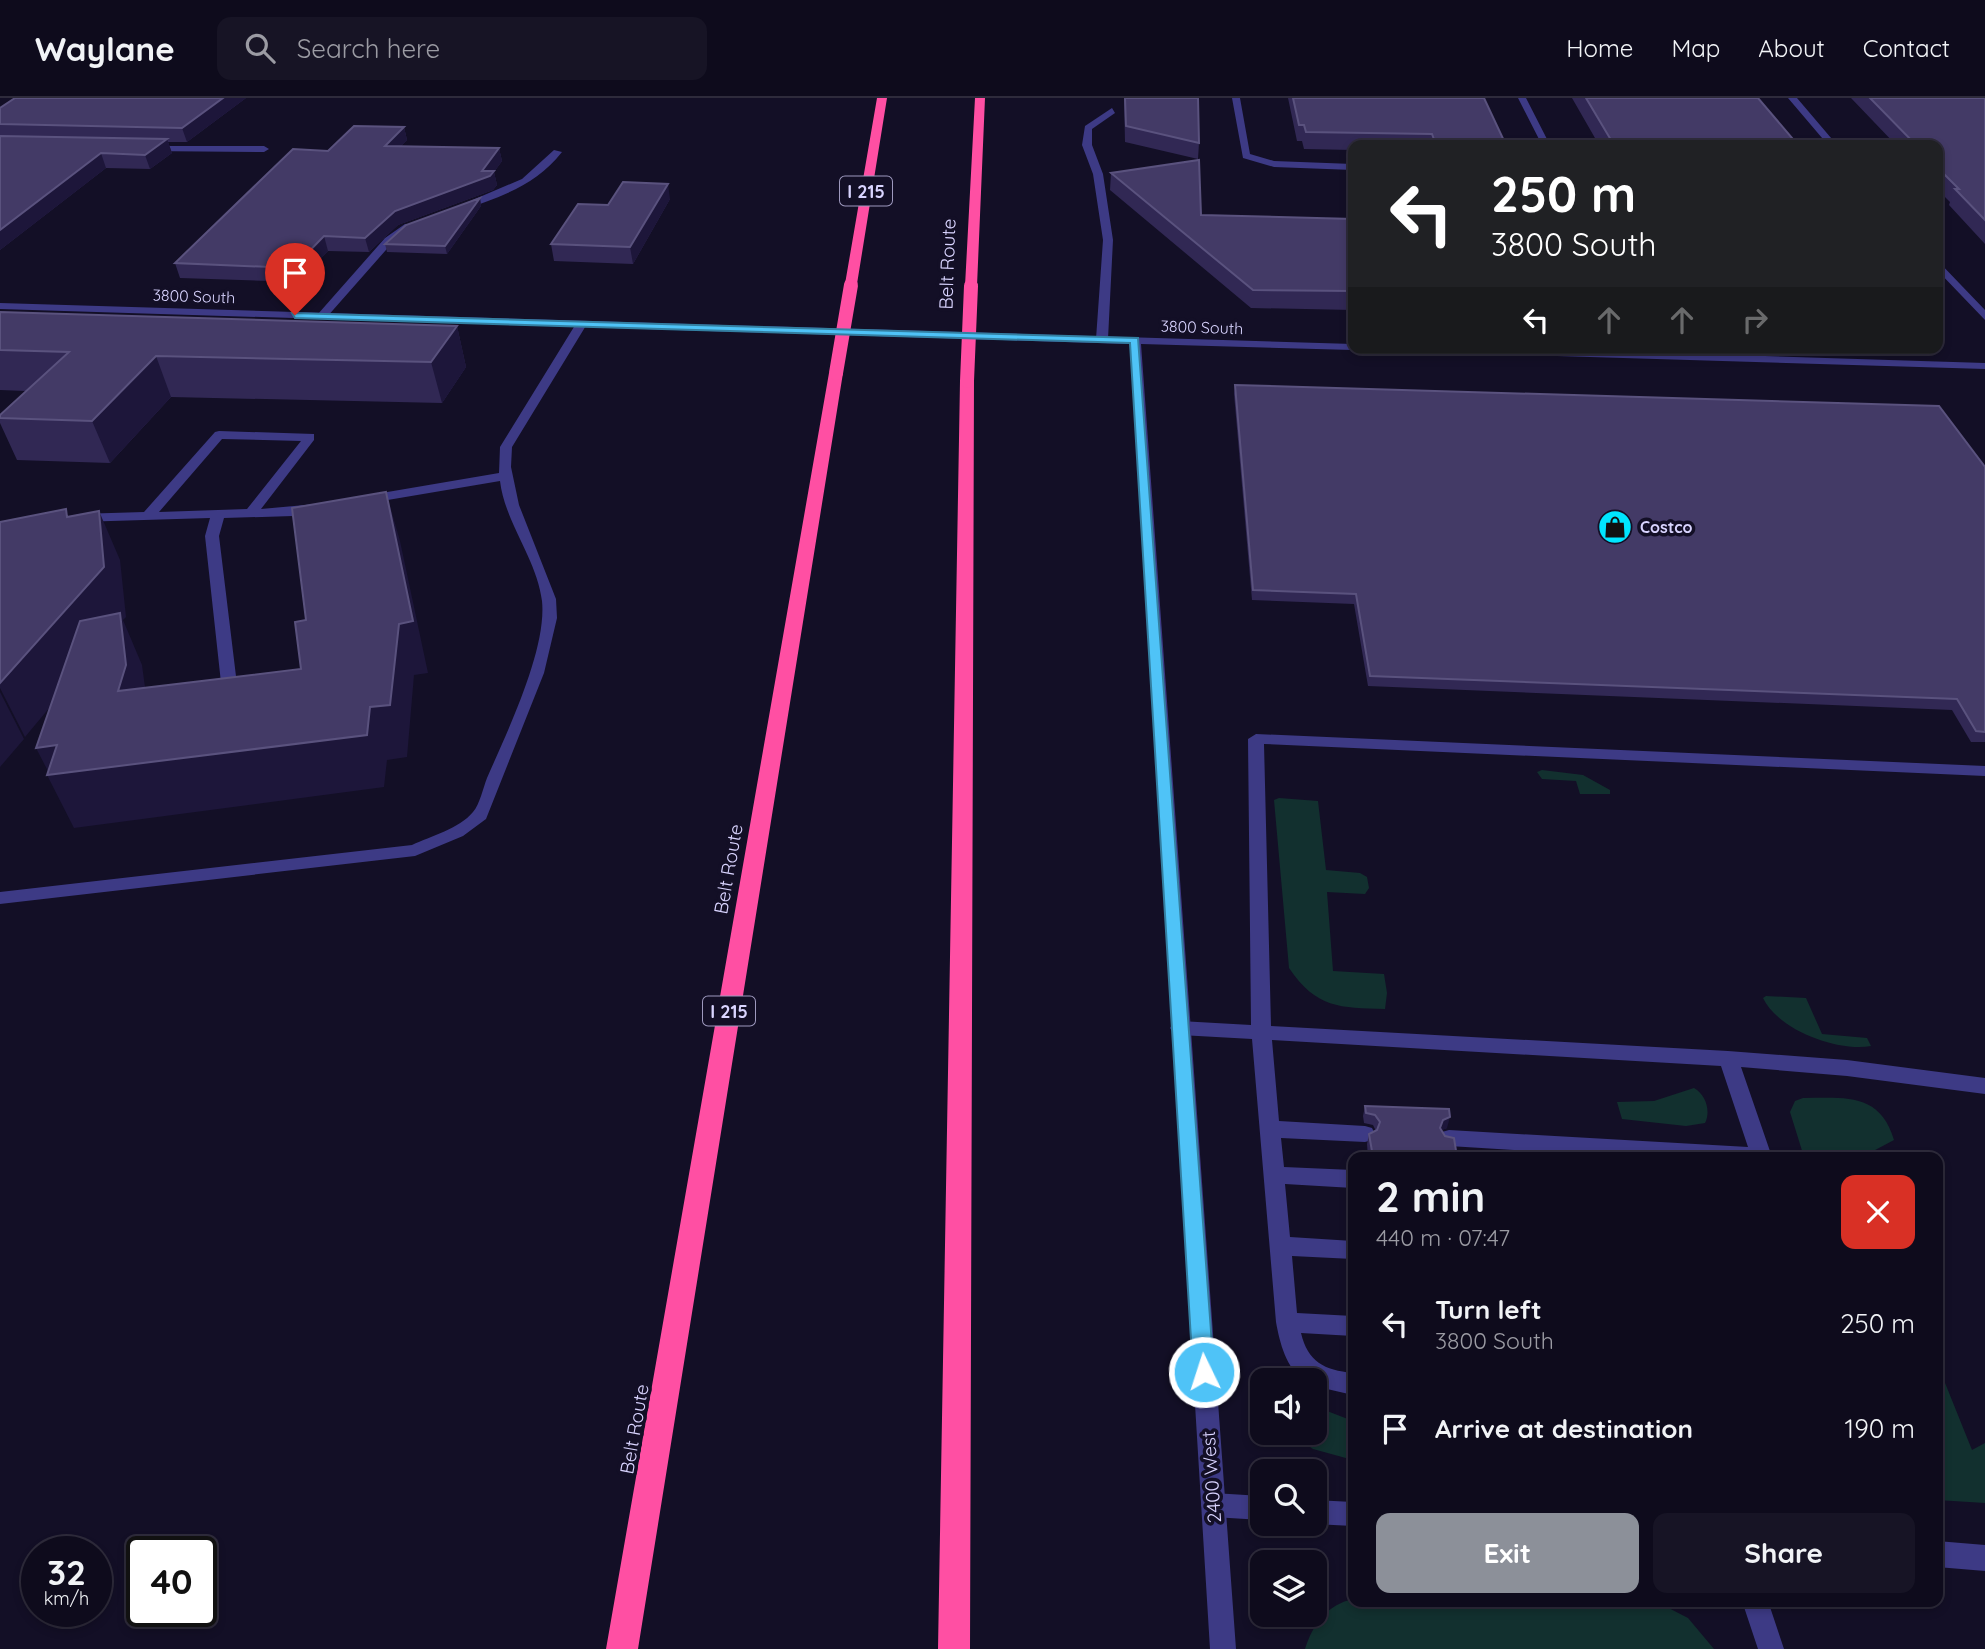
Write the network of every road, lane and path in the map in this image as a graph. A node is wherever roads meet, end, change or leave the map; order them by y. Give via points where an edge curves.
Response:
1 (882, 98) edge
2 (980, 98) edge
3 (1236, 98) edge
4 (1522, 98) edge
5 (1792, 98) edge
6 (1111, 111) dead end
7 (1543, 140) edge
8 (1829, 140) edge
9 (140, 148) edge
10 (264, 149) dead end
11 (557, 152) dead end
12 (1348, 167) edge
13 (452, 211) edge
14 (415, 224) edge
15 (1943, 270) edge
16 (0, 306) edge
17 (322, 316) junction
18 (1985, 317) edge
19 (581, 324) junction
20 (1102, 340) junction
21 (1135, 340) junction
22 (1348, 347) edge
23 (1698, 354) edge
24 (1985, 366) edge
25 (506, 476) junction
26 (251, 513) junction
27 (218, 514) junction
28 (148, 516) junction
29 (67, 519) edge
30 (232, 703) edge
31 (1985, 771) edge
32 (0, 898) edge
33 (1180, 1028) junction
34 (1261, 1031) junction
35 (1728, 1059) junction
36 (1985, 1086) edge
37 (1269, 1129) junction
38 (1365, 1134) dead end
39 (1449, 1139) edge
40 (1688, 1152) edge
41 (1761, 1152) edge
42 (1273, 1175) junction
43 (1348, 1179) edge
44 (1279, 1245) junction
45 (1348, 1250) edge
46 (1287, 1322) junction
47 (1348, 1326) edge
48 (1348, 1384) edge
49 (1213, 1505) junction
50 (1250, 1507) edge
51 (1327, 1513) edge
52 (1348, 1514) edge
53 (1943, 1554) edge
54 (1985, 1558) edge
55 (1757, 1607) edge
56 (622, 1649) edge
57 (954, 1649) edge
58 (1223, 1649) edge
59 (1771, 1649) edge

1 - 56 highway, Belt Route / I 215, bridge
2 - 57 highway, Belt Route, bridge via 967,381
3 - 12 street via 1246,156 1257,162
4 - 7 street
5 - 8 street
6 - 20 street via 1088,128 1087,145 1098,174 1108,240
9 - 10 street
11 - 13 street via 543,172
14 - 17 street via 388,240
15 - 18 street
16 - 17 street, 3800 South
17 - 19 street, 3800 South
19 - 20 street, 3800 South
19 - 25 street via 506,446
20 - 21 street, 3800 South
21 - 22 street, 3800 South
21 - 33 street, 2400 West
23 - 24 street
25 - 26 street via 293,512
25 - 32 street via 516,516 550,600 549,638 480,815 457,832 415,850
26 - 27 street
26 - 28 street via 310,438 219,435
27 - 28 street
27 - 30 street via 212,536
28 - 29 street
31 - 34 street via 1256,739
33 - 34 street
33 - 49 street, 2400 West
34 - 35 street
34 - 37 street
35 - 36 street
35 - 41 street
37 - 38 street
37 - 42 street
39 - 40 street
42 - 43 street
42 - 44 street
44 - 45 street
44 - 46 street
46 - 47 street
46 - 48 street via 1292,1349 1301,1364 1313,1376
49 - 50 street
49 - 58 street, 2400 West
51 - 52 street
53 - 54 street
55 - 59 street

